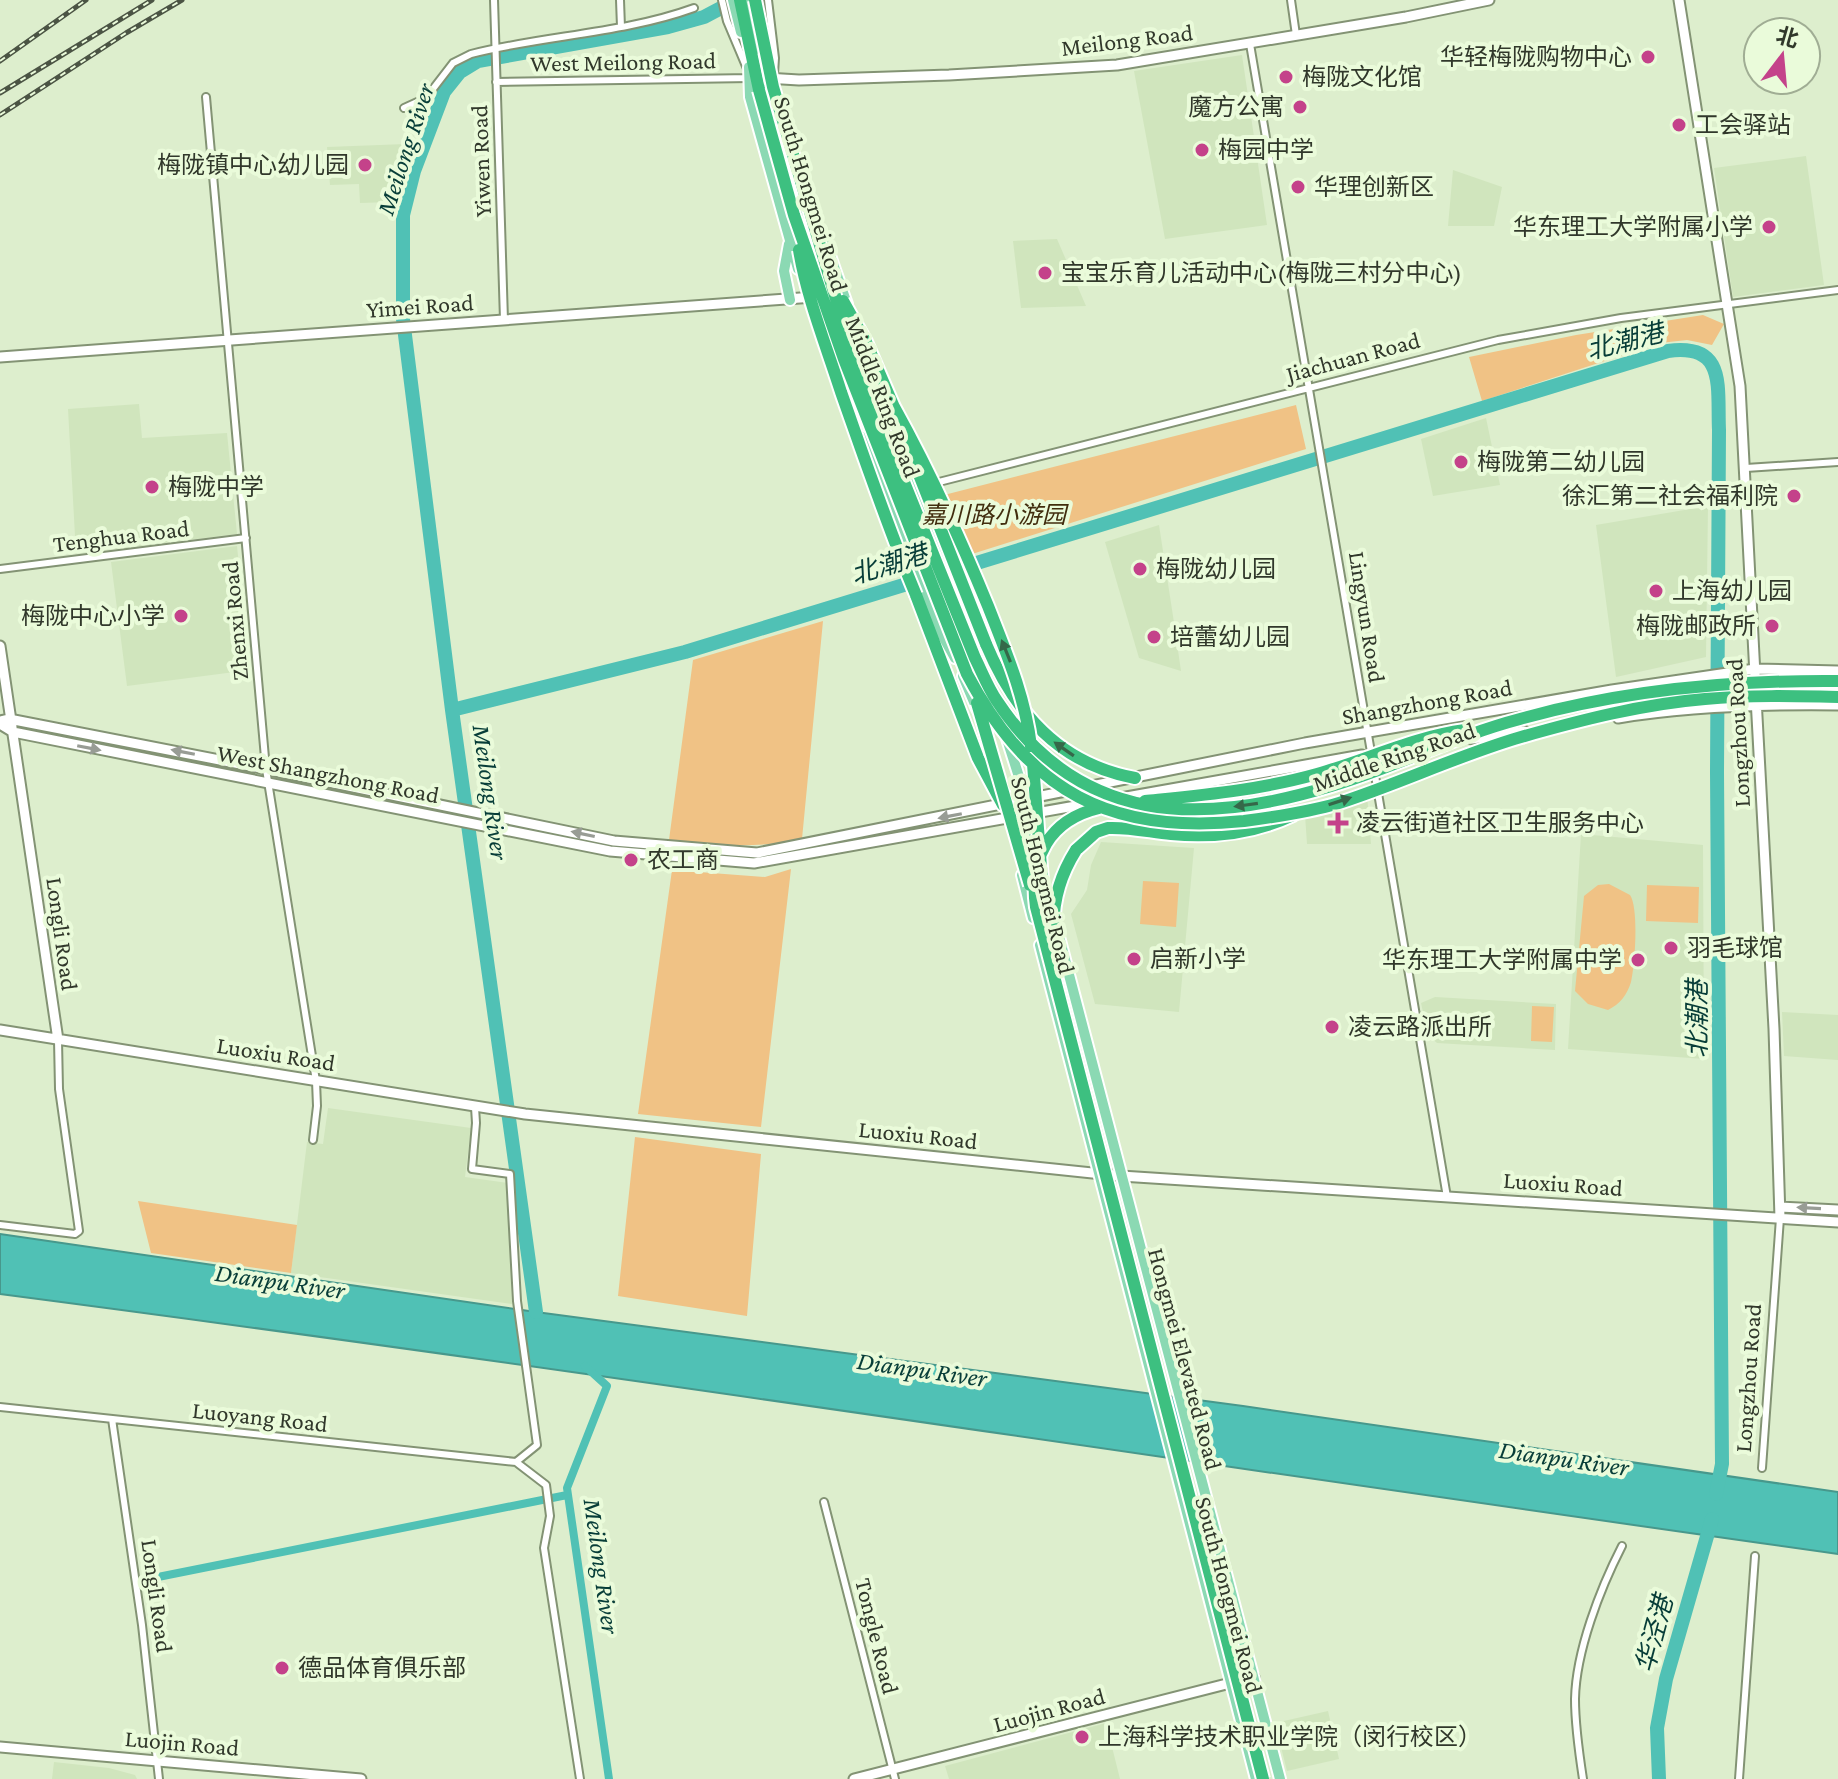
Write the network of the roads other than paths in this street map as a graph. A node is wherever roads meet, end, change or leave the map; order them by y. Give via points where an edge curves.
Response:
1 (494, 0) edge
2 (620, 0) edge
3 (722, 0) edge
4 (748, 0) edge
5 (755, 0) edge
6 (768, 0) edge
7 (1291, 0) edge
8 (1489, 0) edge
9 (1679, 0) edge
10 (736, 4) edge
11 (694, 8) dead end
12 (621, 27) junction
13 (1296, 35) junction
14 (1250, 44) junction
15 (495, 48) junction
16 (751, 78) junction
17 (770, 78) junction
18 (496, 82) junction
19 (206, 97) dead end
20 (404, 108) dead end
21 (793, 145) junction
22 (778, 153) junction
23 (788, 166) junction
24 (773, 181) junction
25 (794, 215) junction
26 (790, 242) junction
27 (1838, 290) edge
28 (828, 292) junction
29 (843, 294) junction
30 (808, 297) junction
31 (790, 300) junction
32 (1728, 304) junction
33 (504, 320) junction
34 (228, 340) junction
35 (830, 347) junction
36 (0, 357) edge
37 (846, 367) junction
38 (1308, 389) junction
39 (894, 407) junction
40 (867, 423) junction
41 (865, 444) junction
42 (1838, 462) edge
43 (1746, 468) junction
44 (916, 474) junction
45 (938, 482) junction
46 (916, 489) junction
47 (891, 496) junction
48 (246, 538) junction
49 (0, 569) edge
50 (925, 593) junction
51 (0, 646) edge
52 (994, 664) junction
53 (1755, 669) junction
54 (1838, 671) edge
55 (967, 674) junction
56 (1838, 681) edge
57 (1838, 697) edge
58 (1756, 704) junction
59 (1838, 705) edge
60 (3, 721) edge
61 (1004, 725) junction
62 (1496, 726) junction
63 (13, 732) junction
64 (1367, 732) junction
65 (1371, 753) junction
66 (266, 769) junction
67 (1135, 778) junction
68 (268, 782) junction
69 (1026, 799) junction
70 (1003, 805) junction
71 (1301, 812) junction
72 (1029, 814) junction
73 (1007, 819) junction
74 (1036, 907) junction
75 (1051, 950) junction
76 (0, 1030) edge
77 (58, 1040) junction
78 (316, 1081) junction
79 (475, 1107) junction
80 (313, 1140) dead end
81 (1099, 1174) junction
82 (1121, 1176) junction
83 (1447, 1197) junction
84 (1780, 1207) junction
85 (1838, 1210) edge
86 (1780, 1218) junction
87 (1838, 1222) edge
88 (0, 1225) edge
89 (0, 1407) edge
90 (112, 1419) junction
91 (516, 1462) junction
92 (1762, 1468) dead end
93 (824, 1502) dead end
94 (1622, 1546) dead end
95 (1755, 1556) dead end
96 (1254, 1677) junction
97 (1232, 1683) junction
98 (0, 1747) edge
99 (158, 1761) junction
100 (894, 1775) edge
101 (159, 1779) edge
102 (361, 1779) edge
103 (580, 1779) edge
104 (854, 1779) edge
105 (1256, 1779) edge
106 (1263, 1779) edge
107 (1272, 1779) edge
108 (1280, 1779) edge
109 (1583, 1779) edge
110 (1739, 1779) edge

1 - 15 street, Yiwen Road
2 - 12 street
3 - 16 street
4 - 17 main road, South Hongmei Road, bridge
5 - 28 highway, Middle Ring Road, bridge
6 - 17 street via 775,58
7 - 13 street
8 - 13 street, Meilong Road
9 - 32 street, Longzhou Road
10 - 16 main road, South Hongmei Road
10 - 25 highway, Middle Ring Road, bridge
11 - 12 street
12 - 15 street
13 - 14 street, Meilong Road
14 - 17 street, Meilong Road via 1065,69
14 - 38 street, Lingyun Road
15 - 18 street, Yiwen Road
15 - 20 street via 453,63 426,98
16 - 18 street, West Meilong Road
16 - 22 main road, South Hongmei Road
16 - 24 main road via 750,97
17 - 21 main road, South Hongmei Road
17 - 23 main road
18 - 33 street, Yiwen Road
19 - 34 street, Zhenxi Road
21 - 23 main road
21 - 29 main road, South Hongmei Road
22 - 24 main road
22 - 28 main road, South Hongmei Road
23 - 28 main road
24 - 26 main road
25 - 50 highway, bridge via 809,293 887,527
25 - 55 highway, Middle Ring Road, bridge
26 - 30 main road
26 - 31 main road via 784,271
27 - 32 street, Jiachuan Road
28 - 29 street, Yimei Road
28 - 30 street, Yimei Road
28 - 37 main road, South Hongmei Road
28 - 39 highway, bridge via 866,342
28 - 46 main road via 900,467
62 -> 28 highway, Middle Ring Road, bridge via 1333,786 1243,806 1196,810 1143,805 1068,776 1031,745 988,684
29 - 44 main road, South Hongmei Road via 911,450
30 - 31 street, Yimei Road
30 - 35 main road
31 - 33 street, Yimei Road
32 - 38 street, Jiachuan Road via 1539,331
32 - 43 street, Longzhou Road
33 - 34 street, Yimei Road
34 - 36 street, Yimei Road
34 - 48 street, Zhenxi Road
35 - 37 main road
35 - 41 main road
37 - 40 main road, South Hongmei Road
38 - 45 street, Jiachuan Road
38 - 64 street, Lingyun Road
39 - 52 highway, bridge
75 -> 39 highway, bridge via 1023,698 942,498
40 - 41 main road
40 - 47 main road, South Hongmei Road
41 - 47 main road
42 - 43 street
43 - 53 street, Longzhou Road
44 - 45 main road
44 - 46 main road, South Hongmei Road
45 - 46 street, Jiachuan Road
46 - 47 street, Jiachuan Road
46 - 61 main road, South Hongmei Road, bridge
47 - 50 main road, South Hongmei Road, bridge
48 - 49 street, Tenghua Road
48 - 66 street, Zhenxi Road
50 - 70 highway via 978,758
50 - 70 main road, South Hongmei Road via 994,756
51 - 60 street, Longli Road
52 - 61 highway
67 -> 52 highway via 1101,771 1046,736 1013,698
53 - 54 street, Shangzhong Road
53 - 58 street, Longzhou Road
53 - 64 street, Shangzhong Road
55 - 71 highway, Middle Ring Road, bridge via 984,707 1026,760 1092,805 1182,824
55 - 74 highway, bridge
56 - 62 highway, Middle Ring Road, bridge via 1700,685 1597,700
71 -> 57 highway, Middle Ring Road, bridge via 1468,753 1599,716 1703,699
58 - 59 street, Shangzhong Road
58 - 65 street, Shangzhong Road
58 - 84 street, Longzhou Road
60 - 63 street, Longli Road
66 -> 60 street, West Shangzhong Road
61 - 69 main road, South Hongmei Road
62 - 74 highway, bridge via 1417,739 1282,784 1082,813 1062,825 1043,848 1034,875
63 -> 68 street, West Shangzhong Road
63 - 77 street, Longli Road
64 - 65 street, Lingyun Road
64 - 67 street, Shangzhong Road
65 - 72 street, Shangzhong Road
65 - 83 street, Lingyun Road
66 - 68 street, Zhenxi Road
70 -> 66 street, West Shangzhong Road via 757,853 614,841
67 - 69 street, Shangzhong Road
68 - 73 street, West Shangzhong Road via 610,851 754,863
68 - 78 street, Zhenxi Road
69 - 70 street, West Shangzhong Road
69 - 72 main road, South Hongmei Road
70 - 73 main road, South Hongmei Road
71 - 75 highway, bridge via 1257,829 1225,834 1122,827 1096,832 1076,850 1058,887
72 - 73 street, West Shangzhong Road
72 - 82 main road, South Hongmei Road
73 - 81 main road, South Hongmei Road
74 - 75 highway, bridge
75 - 106 highway, Hongmei Elevated Road, bridge
75 - 107 highway, Hongmei Elevated Road
76 - 77 street, Luoxiu Road
77 - 78 street, Luoxiu Road
77 - 88 street, Longli Road via 59,1089 79,1228 75,1234
78 - 79 street, Luoxiu Road
78 - 80 street, Zhenxi Road
79 - 81 street, Luoxiu Road
79 - 91 street via 472,1169 510,1174 519,1310 537,1445
81 - 82 street, Luoxiu Road
81 - 97 main road, South Hongmei Road
82 - 83 street, Luoxiu Road
82 - 96 main road, South Hongmei Road
83 - 86 street, Luoxiu Road
85 -> 84 street
84 - 86 street, Longzhou Road
86 - 87 street, Luoxiu Road
86 - 92 street, Longzhou Road
89 - 90 street, Luoyang Road
90 - 91 street, Luoyang Road
90 - 99 street, Longli Road
91 - 103 street via 546,1485 544,1548
93 - 100 street, Tongle Road
94 - 109 street via 1599,1593 1576,1685
95 - 110 street
96 - 97 street, Luojin Road
96 - 108 main road, South Hongmei Road
97 - 100 street, Luojin Road
97 - 105 main road, South Hongmei Road
98 - 99 street, Luojin Road
99 - 101 street, Longli Road
99 - 102 street, Luojin Road
100 - 104 street, Luojin Road

